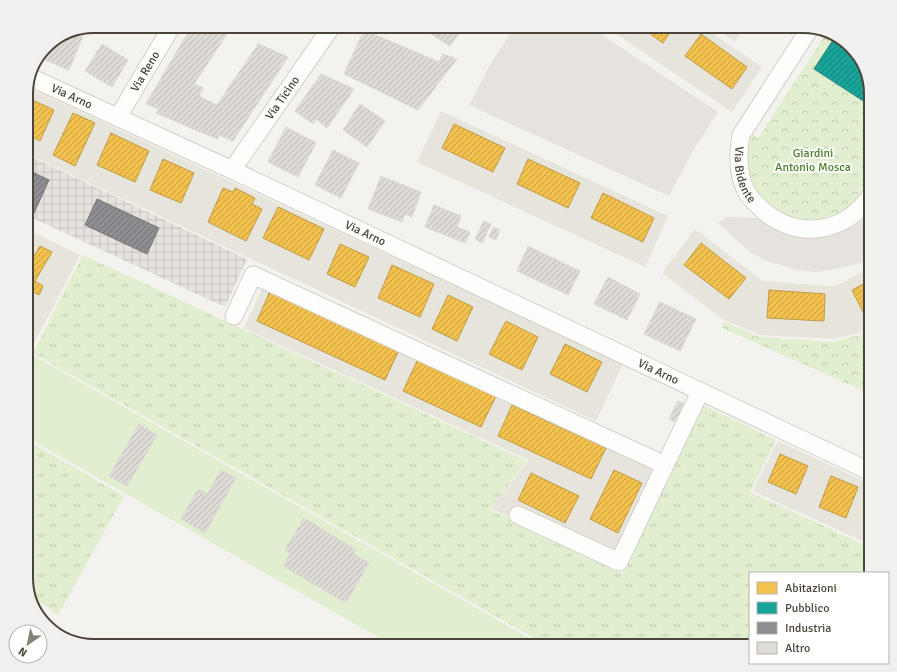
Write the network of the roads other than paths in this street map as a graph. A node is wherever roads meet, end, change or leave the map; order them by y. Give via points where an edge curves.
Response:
1 (168, 33) edge
2 (327, 33) edge
3 (807, 33) edge
4 (35, 79) edge
5 (118, 117) junction
6 (232, 170) junction
7 (864, 203) edge
8 (234, 316) dead end
9 (700, 392) junction
10 (666, 465) junction
11 (864, 469) edge
12 (518, 515) dead end

1 - 5 street, Via Reno
2 - 6 street, Via Ticino
3 - 7 street, Via Bidente via 741,135 738,153 745,190 755,204 774,219 799,229 824,228 838,224 850,218
4 - 5 street, Via Arno
5 - 6 street, Via Arno
6 - 9 street, Via Arno
8 - 10 street via 253,275
9 - 10 street
9 - 11 street, Via Arno
10 - 12 street via 619,562

